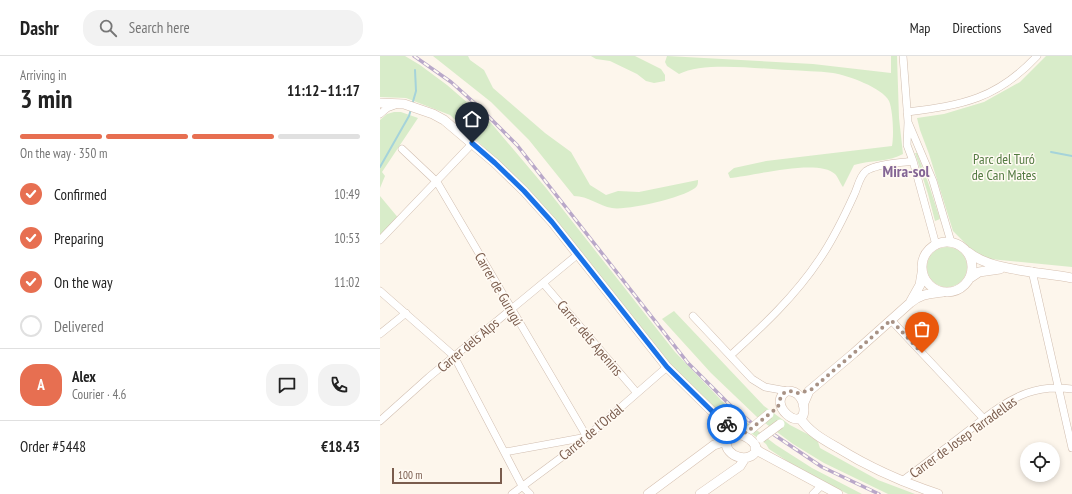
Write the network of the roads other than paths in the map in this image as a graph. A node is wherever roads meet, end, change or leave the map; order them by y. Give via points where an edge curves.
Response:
1 (903, 56) edge
2 (1037, 56) edge
3 (380, 103) edge
4 (401, 104) junction
5 (907, 112) junction
6 (380, 114) edge
7 (908, 122) junction
8 (469, 147) dead end
9 (402, 149) dead end
10 (913, 161) junction
11 (437, 182) junction
12 (380, 240) edge
13 (951, 242) junction
14 (936, 245) junction
15 (967, 251) junction
16 (577, 255) junction
17 (1005, 268) junction
18 (1032, 271) junction
19 (922, 273) junction
20 (970, 278) junction
21 (1072, 278) edge
22 (543, 283) junction
23 (380, 291) edge
24 (943, 292) junction
25 (910, 303) junction
26 (511, 309) junction
27 (406, 313) junction
28 (693, 316) dead end
29 (891, 320) junction
30 (380, 334) edge
31 (731, 355) junction
32 (454, 356) junction
33 (667, 367) junction
34 (1058, 388) junction
35 (812, 389) junction
36 (1072, 389) edge
37 (637, 393) junction
38 (796, 393) junction
39 (783, 397) junction
40 (803, 404) junction
41 (789, 417) junction
42 (800, 418) junction
43 (984, 419) junction
44 (380, 421) edge
45 (722, 421) junction
46 (741, 434) junction
47 (586, 437) junction
48 (727, 440) junction
49 (1072, 448) edge
50 (754, 449) junction
51 (504, 452) junction
52 (902, 481) junction
53 (522, 486) junction
54 (821, 486) junction
55 (512, 494) edge
56 (530, 494) edge
57 (648, 494) edge
58 (700, 494) edge
59 (813, 494) edge
60 (838, 494) edge
61 (938, 494) edge

1 - 5 street
2 - 5 street via 1010,81 992,92 953,106
3 - 4 street
4 - 6 street via 391,106
4 - 16 street via 444,120 495,163 524,191
5 - 7 street
7 - 10 street via 907,145
7 - 13 street via 933,181
8 - 11 street
9 - 11 street, Carrer de Gurugú
10 - 14 street
10 - 31 street via 874,167 865,173 859,180 838,227 819,260 780,309
11 - 12 street
11 - 26 street, Carrer de Gurugú
13 - 14 street
13 - 15 street
14 - 19 street via 925,254
15 - 17 street via 980,261
15 - 20 street via 972,264
16 - 22 street, Carrer dels Alps
16 - 33 street
17 - 18 street
17 - 20 street via 979,272
18 - 21 street
18 - 34 street
19 - 24 street via 930,286
19 - 25 street via 920,285
20 - 24 street via 967,284 957,291
22 - 26 street, Carrer dels Alps
22 - 37 street, Carrer dels Apenins
23 - 27 street
24 - 25 street via 918,296
25 - 29 street
26 - 32 street, Carrer dels Alps
26 - 47 street, Carrer de Gurugú
27 - 30 street
27 - 32 street
28 - 31 street
29 - 35 street
29 - 43 street
31 - 39 street via 752,379
32 - 44 street, Carrer dels Alps
32 - 51 street
33 - 37 street, Carrer de l'Ordal
33 - 45 street
34 - 36 street, Carrer de Josep Tarradellas
34 - 43 street, Carrer de Josep Tarradellas via 1026,393
34 - 49 street
35 - 38 street
35 - 40 street
37 - 47 street, Carrer de l'Ordal
38 - 39 street
38 - 40 street
39 - 41 street via 783,411
39 - 46 street, bridge via 778,407
40 - 42 street
41 - 42 street
41 - 50 street, bridge
42 - 52 street via 809,429 828,442 866,465
43 - 52 street, Carrer de Josep Tarradellas
45 - 46 street
45 - 48 street via 727,430
46 - 48 street via 735,434
46 - 50 street via 749,438
47 - 51 street
47 - 53 street, Carrer de l'Ordal
48 - 50 street via 727,447 737,457
48 - 57 street via 714,445
50 - 54 street
50 - 58 street via 740,466
51 - 53 street
52 - 61 street
53 - 55 street, Carrer de l'Ordal
53 - 56 street
54 - 59 street
54 - 60 street

